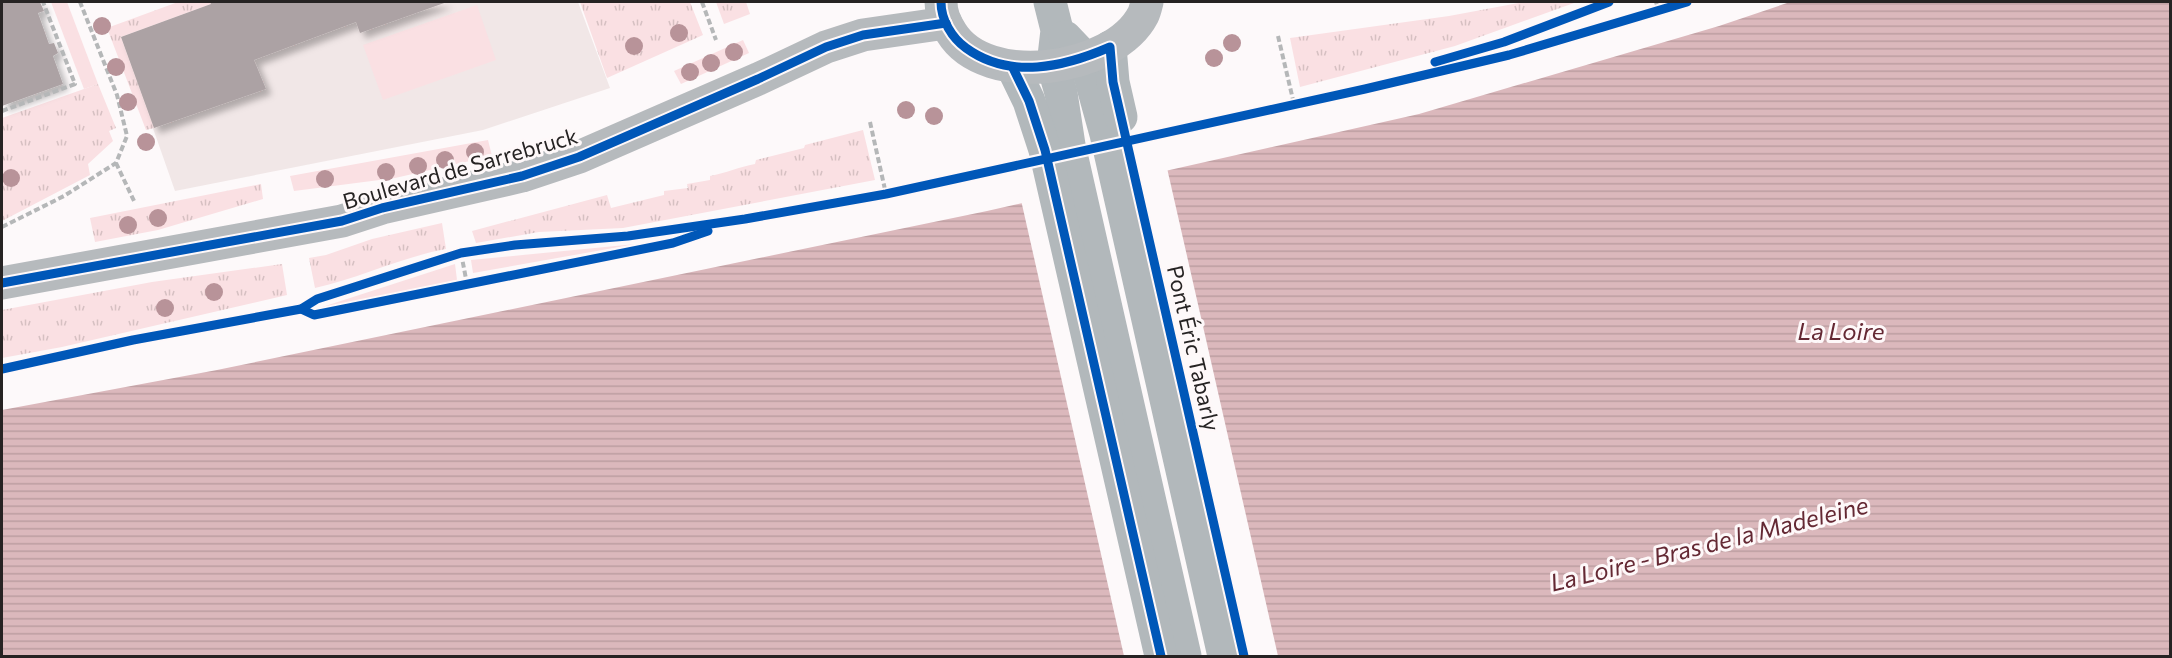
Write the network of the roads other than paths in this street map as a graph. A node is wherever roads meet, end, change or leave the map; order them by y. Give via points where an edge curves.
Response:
1 (1154, 6) edge
2 (943, 12) edge
3 (1053, 16) edge
4 (1098, 53) junction
5 (1053, 65) junction
6 (1013, 68) junction
7 (1115, 132) junction
8 (1057, 147) junction
9 (2, 283) edge
10 (1161, 657) edge
11 (1185, 657) edge
12 (1224, 657) edge
13 (1244, 657) edge

1 - 4 main road via 1128,34
2 - 6 main road via 956,41 992,64
2 - 9 main road, Boulevard de Sarrebruck via 826,47 579,157 522,176 342,221
3 - 4 street
3 - 5 street
4 - 5 main road
4 - 7 street
5 - 6 main road
5 - 8 street via 1060,93
6 - 8 street
7 - 12 street
7 - 13 street, Pont Éric Tabarly
8 - 10 street
8 - 11 street

